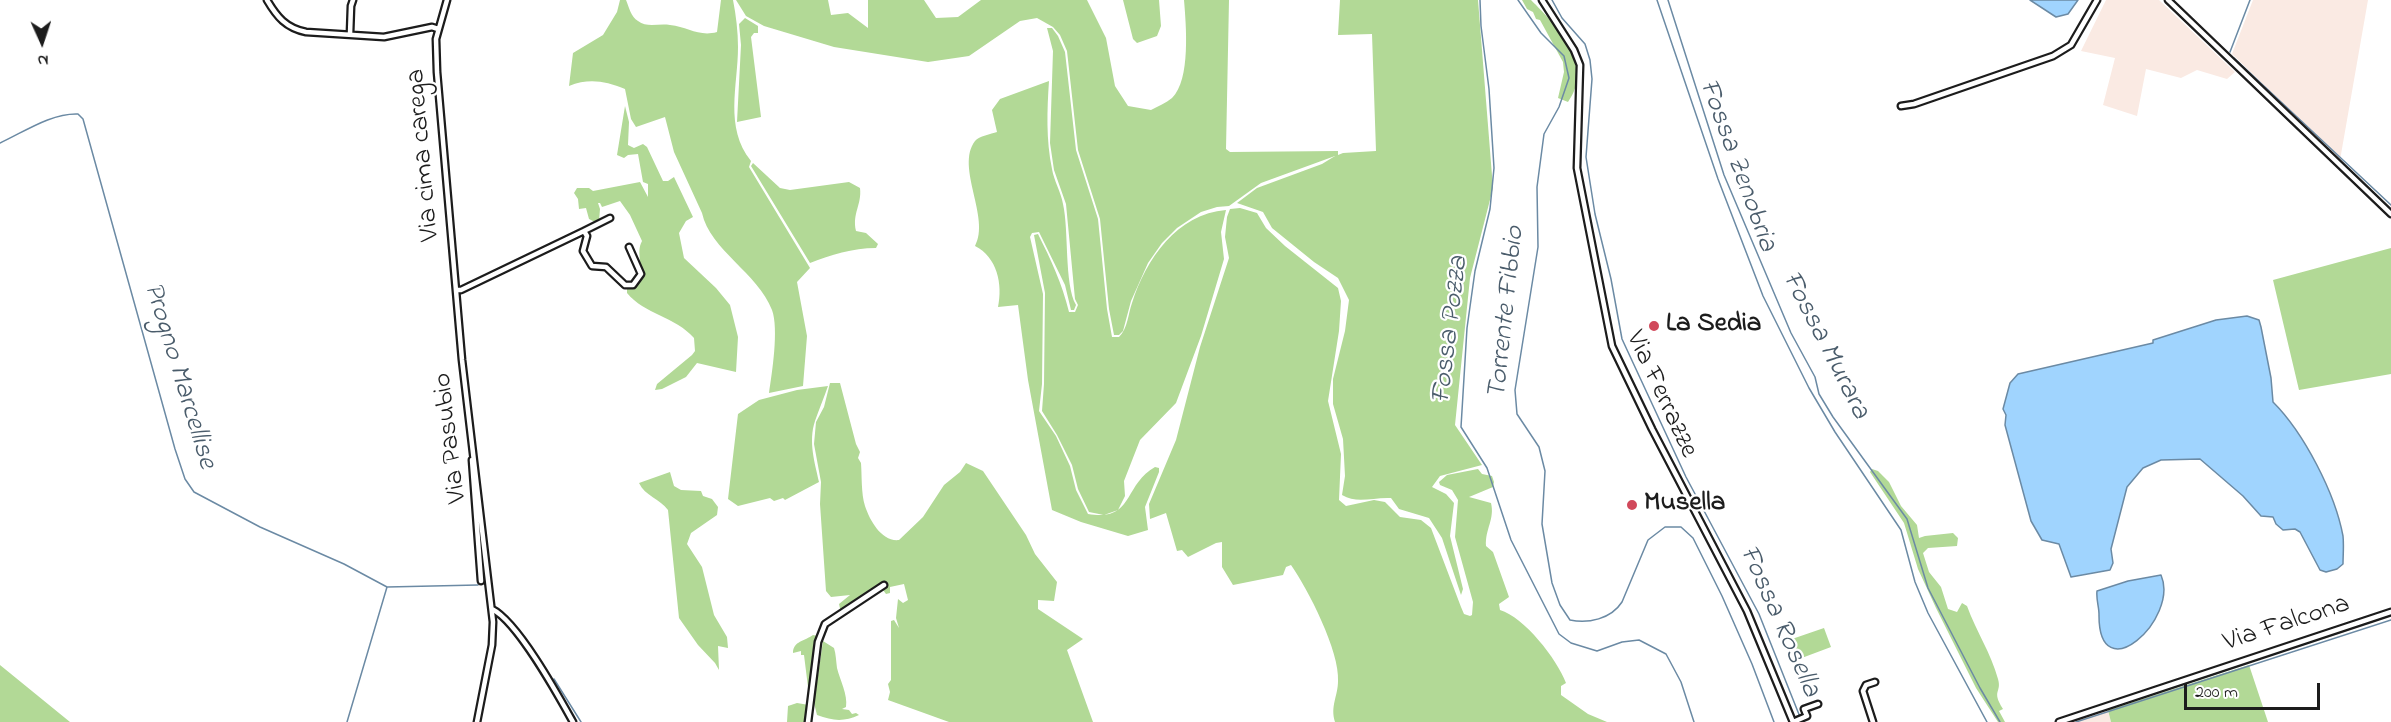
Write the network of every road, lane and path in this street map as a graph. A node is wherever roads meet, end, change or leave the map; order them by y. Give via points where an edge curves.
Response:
1 (267, 0) edge
2 (353, 0) edge
3 (447, 0) edge
4 (1542, 0) edge
5 (2097, 0) edge
6 (2168, 0) edge
7 (438, 29) junction
8 (350, 34) junction
9 (1901, 106) dead end
10 (2391, 214) edge
11 (610, 218) dead end
12 (581, 232) junction
13 (629, 246) dead end
14 (457, 290) junction
15 (471, 434) junction
16 (481, 580) dead end
17 (884, 585) dead end
18 (492, 609) junction
19 (2391, 612) edge
20 (1875, 682) dead end
21 (1818, 704) dead end
22 (1799, 719) edge
23 (477, 722) edge
24 (573, 722) edge
25 (808, 722) edge
26 (1810, 722) edge
27 (1873, 722) edge
28 (2059, 722) edge

1 - 8 street via 282,22 296,30
2 - 8 street
3 - 7 street, Via cima carega
4 - 22 street, Via Ferrazze via 1580,65 1577,168 1612,346
5 - 9 street via 2071,45 2053,56
6 - 10 street
7 - 8 street via 384,37
7 - 14 street, Via cima carega via 437,72
11 - 12 street
12 - 13 street via 587,236 583,251 592,266 606,267 628,285 641,274
12 - 14 street
14 - 15 street, Via Pasubio
15 - 16 street
15 - 18 street, Via Pasubio
17 - 25 street via 825,624 818,642
18 - 23 street, Via Pasubio via 492,645
18 - 24 street via 501,613 519,634
19 - 28 street, Via Falcona
20 - 27 street via 1863,691
21 - 22 street via 1804,709
22 - 26 street, Via Ferrazze

